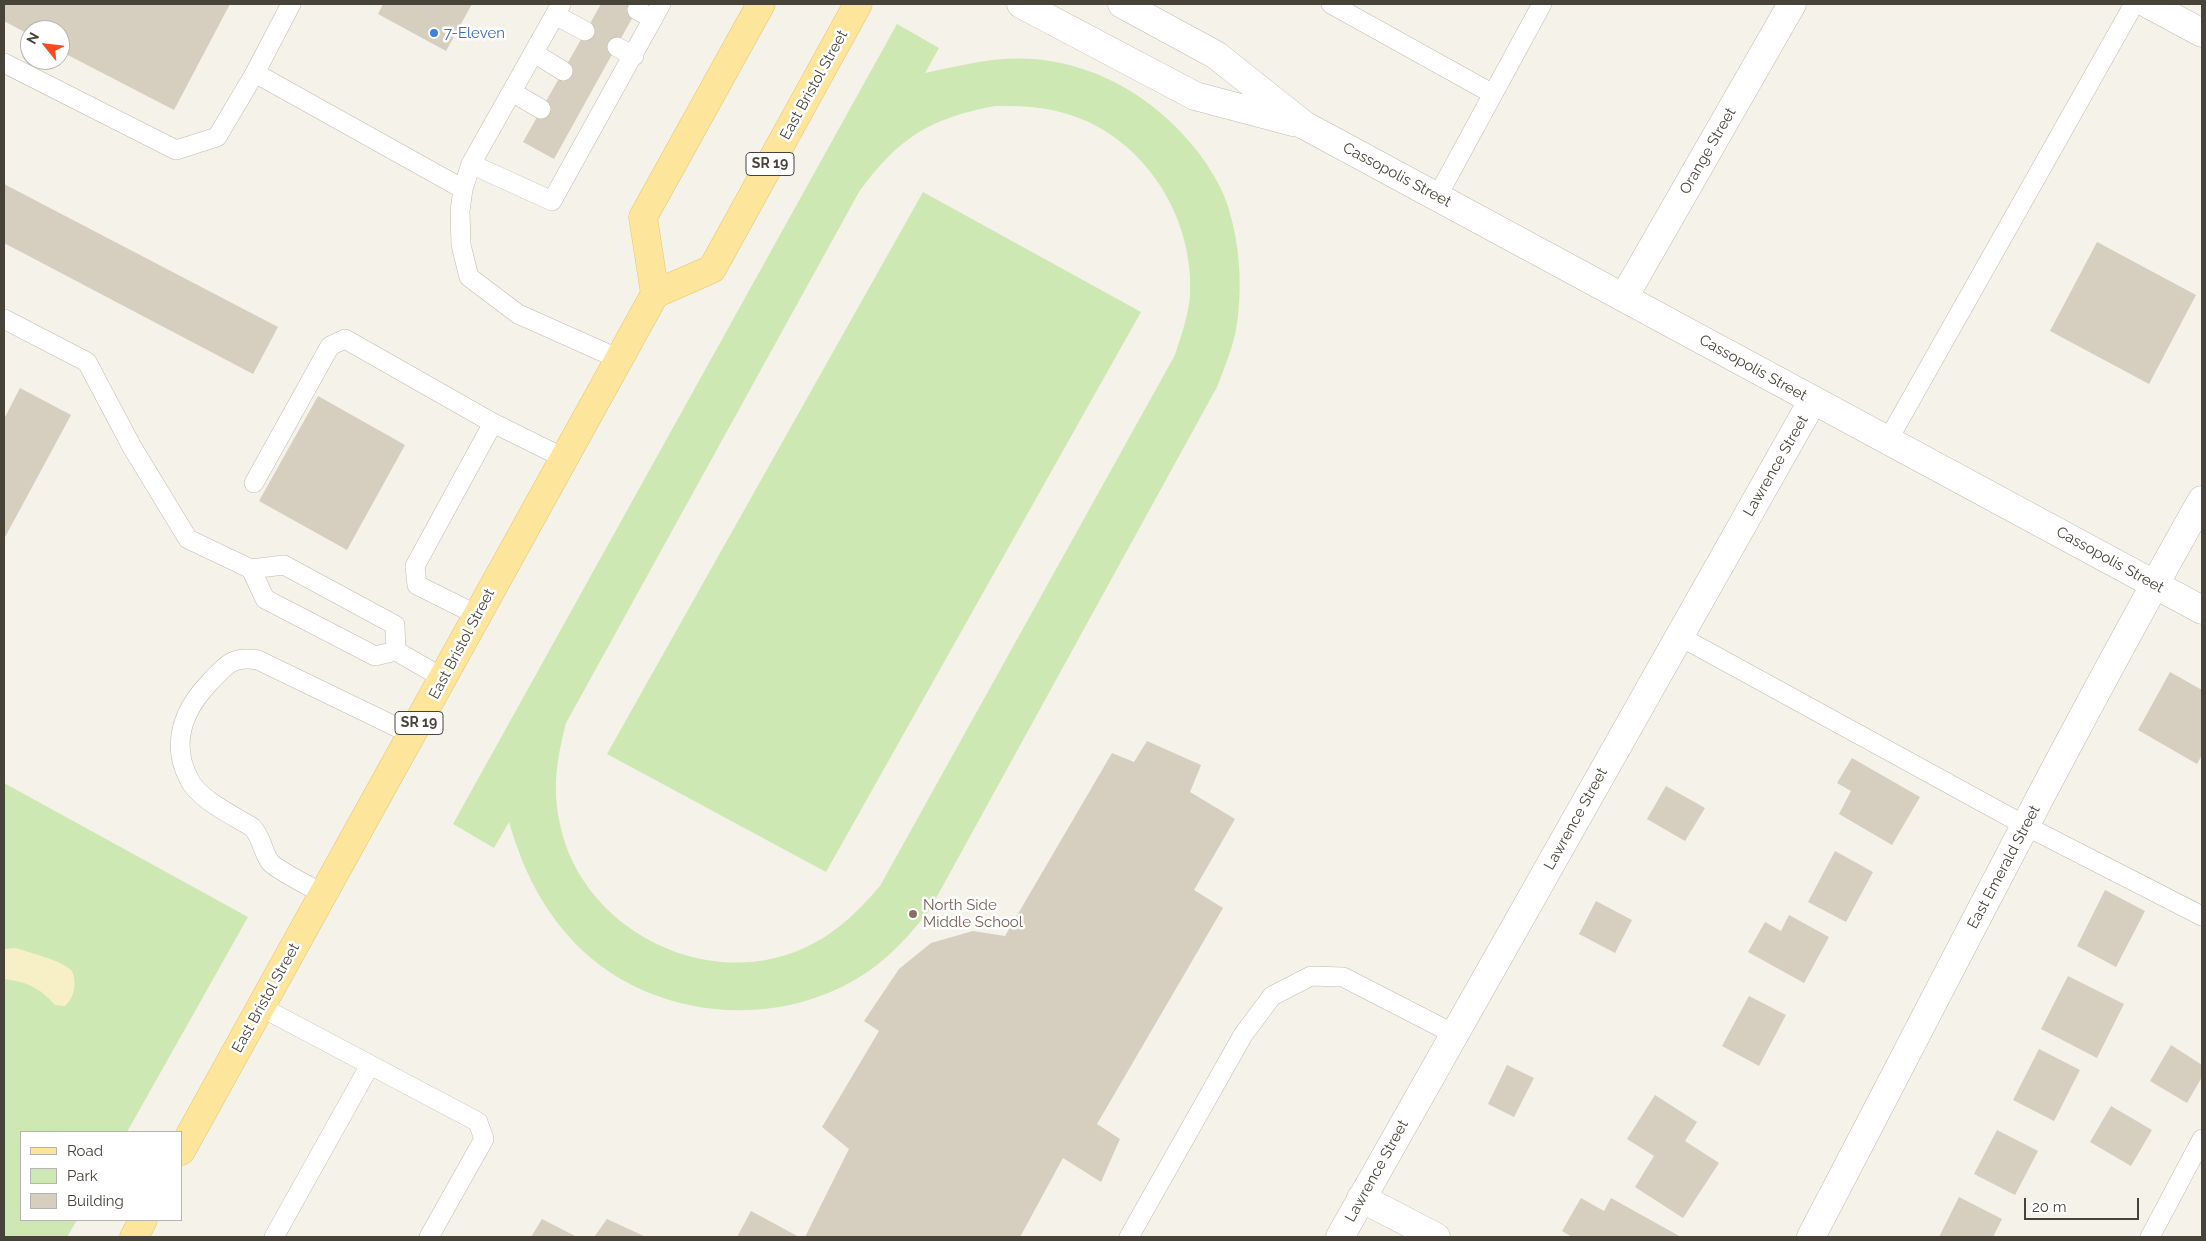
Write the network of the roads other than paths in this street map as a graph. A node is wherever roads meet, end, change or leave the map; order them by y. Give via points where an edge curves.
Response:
1 (291, 4) edge
2 (761, 4) edge
3 (858, 4) edge
4 (1021, 4) edge
5 (1122, 4) edge
6 (1331, 4) edge
7 (1542, 4) edge
8 (1792, 4) edge
9 (2134, 4) edge
10 (2148, 4) edge
11 (558, 9) edge
12 (650, 11) edge
13 (1154, 12) edge
14 (585, 31) dead end
15 (2202, 33) edge
16 (617, 47) dead end
17 (534, 53) junction
18 (634, 56) junction
19 (4, 63) edge
20 (564, 70) dead end
21 (254, 73) junction
22 (512, 92) junction
23 (1493, 94) junction
24 (541, 109) dead end
25 (1304, 126) junction
26 (471, 164) junction
27 (463, 189) junction
28 (1437, 197) junction
29 (655, 294) junction
30 (1624, 297) junction
31 (4, 319) edge
32 (619, 358) junction
33 (1813, 400) junction
34 (493, 422) junction
35 (1888, 440) junction
36 (564, 458) junction
37 (254, 483) dead end
38 (2202, 500) edge
39 (251, 569) junction
40 (2154, 584) junction
41 (2202, 610) edge
42 (477, 615) junction
43 (1679, 636) junction
44 (396, 651) junction
45 (443, 678) junction
46 (412, 735) junction
47 (2026, 826) junction
48 (324, 894) junction
49 (2202, 916) edge
50 (261, 1007) junction
51 (1454, 1034) junction
52 (370, 1064) junction
53 (2202, 1140) edge
54 (182, 1149) edge
55 (1361, 1198) junction
56 (142, 1221) edge
57 (134, 1237) edge
58 (274, 1237) edge
59 (429, 1237) edge
60 (1129, 1237) edge
61 (1340, 1237) edge
62 (1436, 1237) edge
63 (1811, 1237) edge
64 (2150, 1237) edge

1 - 21 lane
2 - 29 main road via 643,217
3 - 29 main road, East Bristol Street / SR 19 via 712,270
4 - 25 street, Cassopolis Street via 1195,96
5 - 13 street, Cassopolis Street
6 - 23 lane
7 - 23 lane
8 - 30 street, Orange Street
9 - 35 lane
10 - 15 street
11 - 14 lane
11 - 17 lane
12 - 18 lane
13 - 25 street, Cassopolis Street via 1216,55
16 - 18 lane
17 - 20 lane
17 - 22 lane
18 - 26 lane via 601,92 580,130 552,202
19 - 21 lane via 176,150 217,137
21 - 27 lane
22 - 24 lane
22 - 26 lane
23 - 28 lane
25 - 28 street, Cassopolis Street
26 - 27 lane
27 - 32 lane via 461,245 468,277 518,314
28 - 30 street, Cassopolis Street
29 - 32 main road, East Bristol Street / SR 19
30 - 33 street, Cassopolis Street
31 - 39 lane via 87,362 132,447 188,539
32 - 36 main road, East Bristol Street / SR 19
33 - 35 street, Cassopolis Street
33 - 43 street, Lawrence Street
34 - 36 lane
34 - 37 lane via 345,339 330,346
34 - 42 lane via 415,566 417,585
35 - 40 street, Cassopolis Street
36 - 42 main road, East Bristol Street / SR 19
38 - 40 street, East Emerald Street
39 - 44 lane via 265,599 375,656
39 - 44 lane via 284,565 395,624
40 - 41 street, Cassopolis Street
40 - 47 street, East Emerald Street
42 - 45 main road, East Bristol Street / SR 19
43 - 47 lane
43 - 51 street, Lawrence Street
44 - 45 lane
45 - 46 main road, East Bristol Street / SR 19
46 - 48 main road, East Bristol Street / SR 19
46 - 48 lane via 250,659 239,658 225,665 188,710 180,747 189,781 202,796 252,828 272,864
47 - 49 lane
47 - 63 street, East Emerald Street
48 - 50 main road, East Bristol Street / SR 19
50 - 52 lane
50 - 54 main road, East Bristol Street / SR 19
51 - 55 street, Lawrence Street
51 - 60 lane via 1343,977 1311,976 1272,996 1243,1036
52 - 58 lane
52 - 59 lane via 478,1122 484,1139
53 - 64 lane
55 - 61 street, Lawrence Street
55 - 62 street
56 - 57 main road

